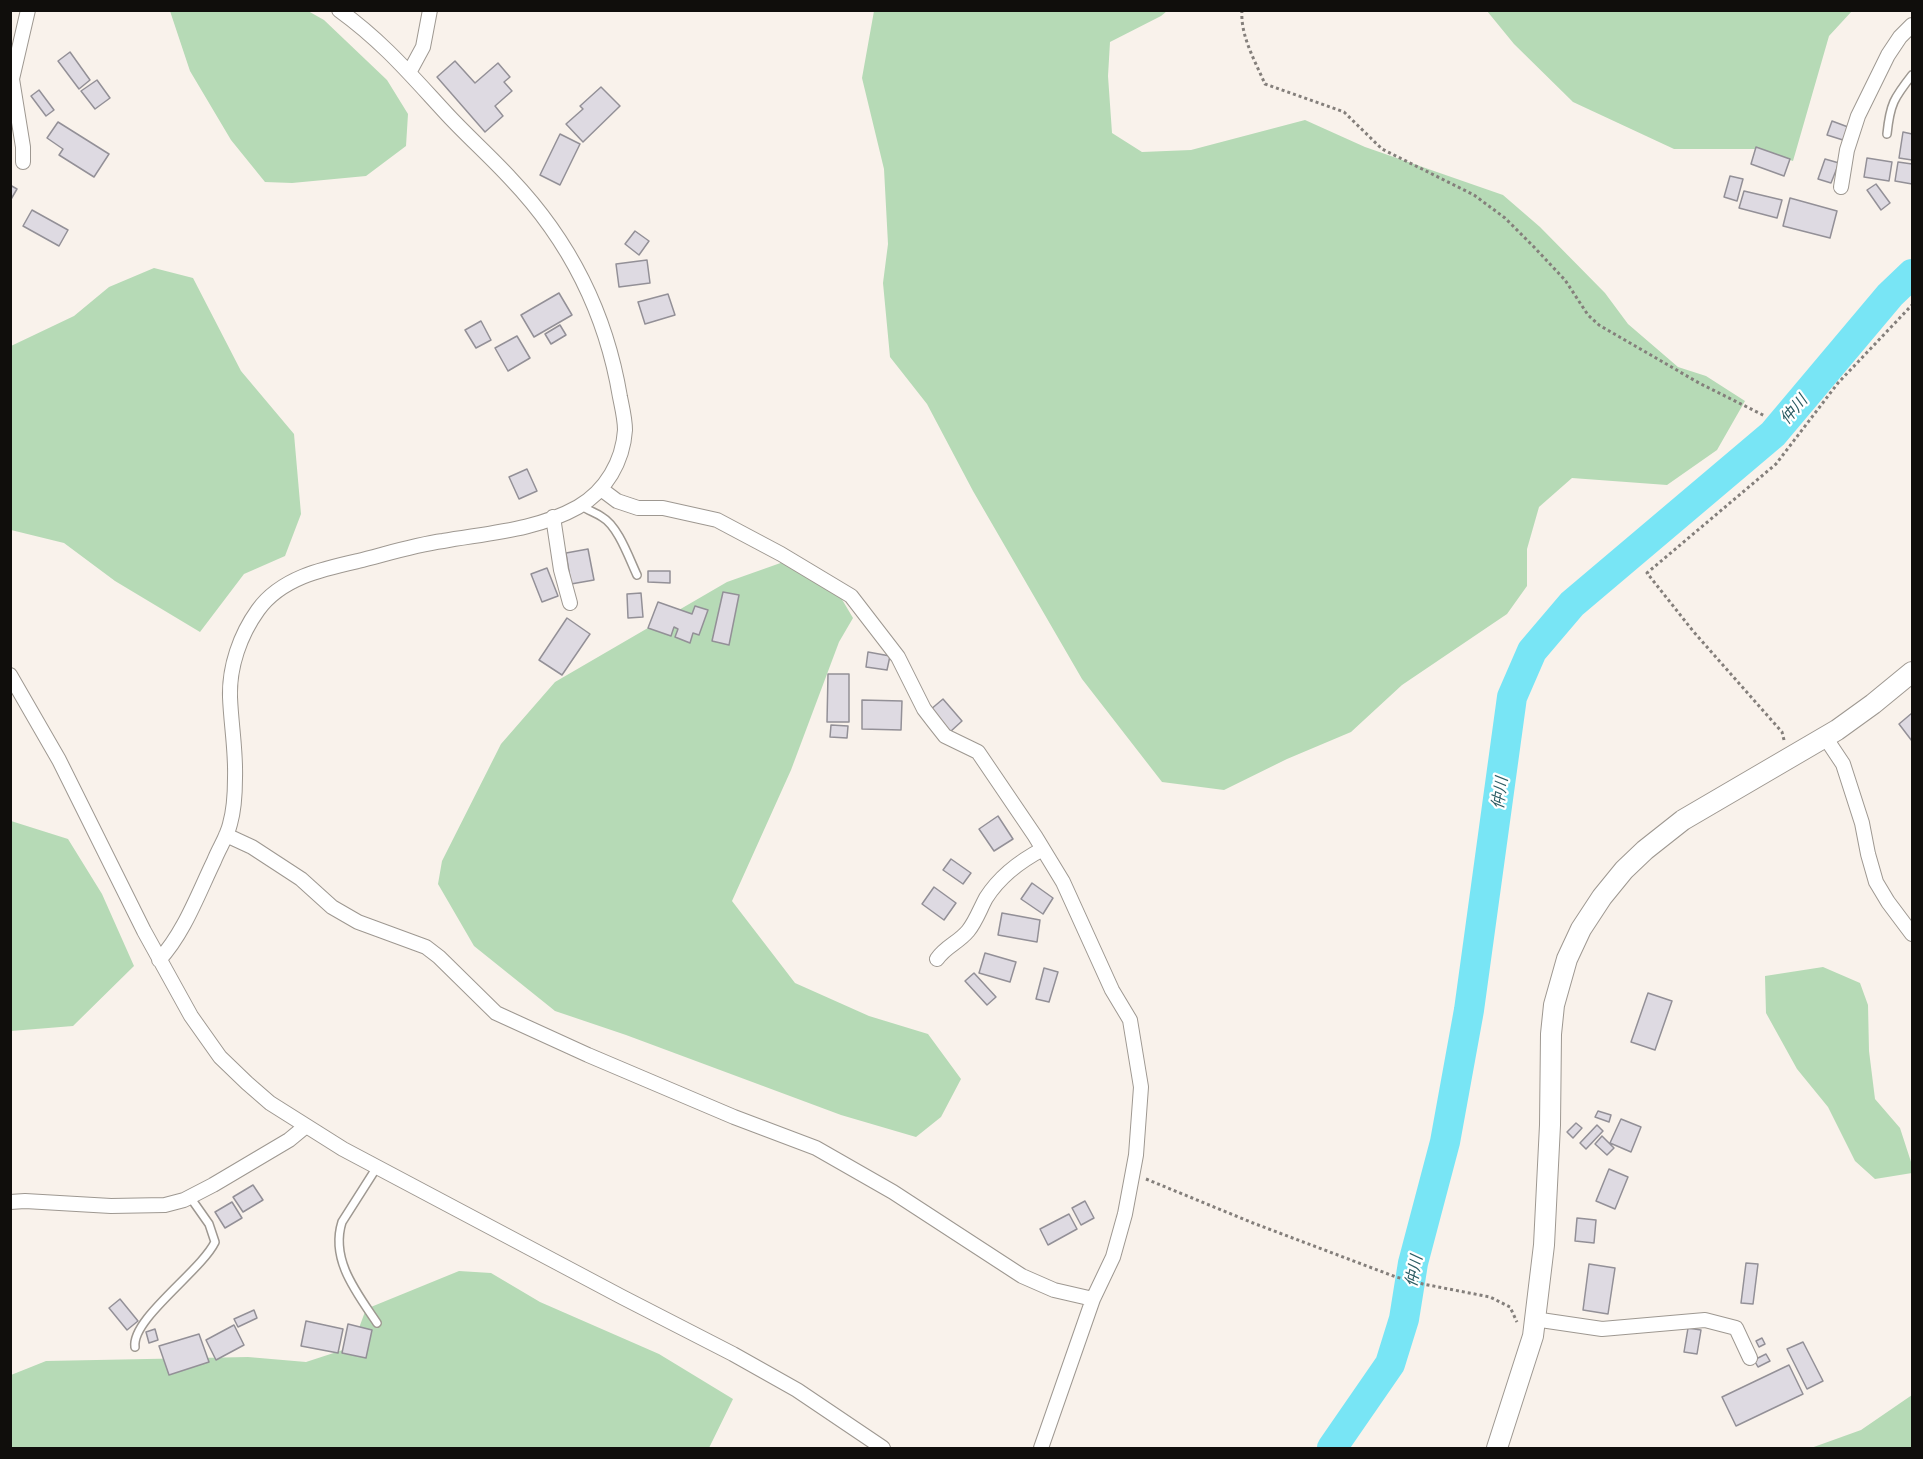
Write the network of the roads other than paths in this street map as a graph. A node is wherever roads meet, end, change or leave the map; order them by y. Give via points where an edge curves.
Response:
1 (28, 10) edge
2 (339, 10) edge
3 (430, 10) edge
4 (1912, 25) edge
5 (410, 71) junction
6 (1912, 75) edge
7 (1887, 134) dead end
8 (23, 162) dead end
9 (1840, 187) dead end
10 (601, 489) junction
11 (581, 505) junction
12 (553, 517) junction
13 (637, 575) dead end
14 (570, 603) dead end
15 (1912, 672) edge
16 (10, 675) edge
17 (1825, 737) junction
18 (226, 835) junction
19 (1042, 849) junction
20 (1912, 934) edge
21 (937, 959) dead end
22 (159, 960) junction
23 (306, 1126) junction
24 (377, 1167) junction
25 (189, 1197) junction
26 (10, 1202) edge
27 (1093, 1299) junction
28 (1535, 1314) junction
29 (377, 1323) dead end
30 (135, 1347) dead end
31 (1750, 1358) dead end
32 (883, 1449) edge
33 (1041, 1449) edge
34 (1497, 1449) edge

1 - 8 street via 12,79
2 - 5 street
3 - 5 street via 423,47
4 - 9 street via 1888,55 1858,116
5 - 10 street via 549,223 578,267 596,306 614,364 625,428 619,458
6 - 7 lane via 1893,100
10 - 11 street
10 - 19 street via 616,501 638,508 663,508 717,520 851,596 898,657 924,709 945,736 978,752
11 - 12 street
11 - 13 lane via 604,517
12 - 14 street
12 - 18 street via 515,531 439,541 312,572 268,598 257,610 238,647 231,681 236,780
15 - 17 street
16 - 22 street via 59,760
17 - 20 street via 1842,764 1876,882
17 - 28 street via 1683,820 1624,870 1581,929 1567,959 1554,1005 1544,1245
18 - 22 street via 192,908
18 - 27 street via 252,846 358,922 426,947 496,1013 816,1148 893,1192 1022,1276 1054,1290
19 - 21 street via 1022,860 1000,880 967,932
19 - 27 street via 1063,882 1112,990 1130,1020 1141,1087 1136,1155 1125,1214 1113,1257
22 - 23 street via 220,1057 270,1103
23 - 24 street
23 - 25 street via 289,1140
24 - 29 lane via 339,1232 339,1255
24 - 32 street via 733,1354 797,1390
25 - 26 street via 147,1206
25 - 30 lane via 209,1224 214,1242 199,1265 144,1322
27 - 33 street
28 - 31 street via 1602,1329 1705,1320 1736,1329
28 - 34 street via 1533,1336

